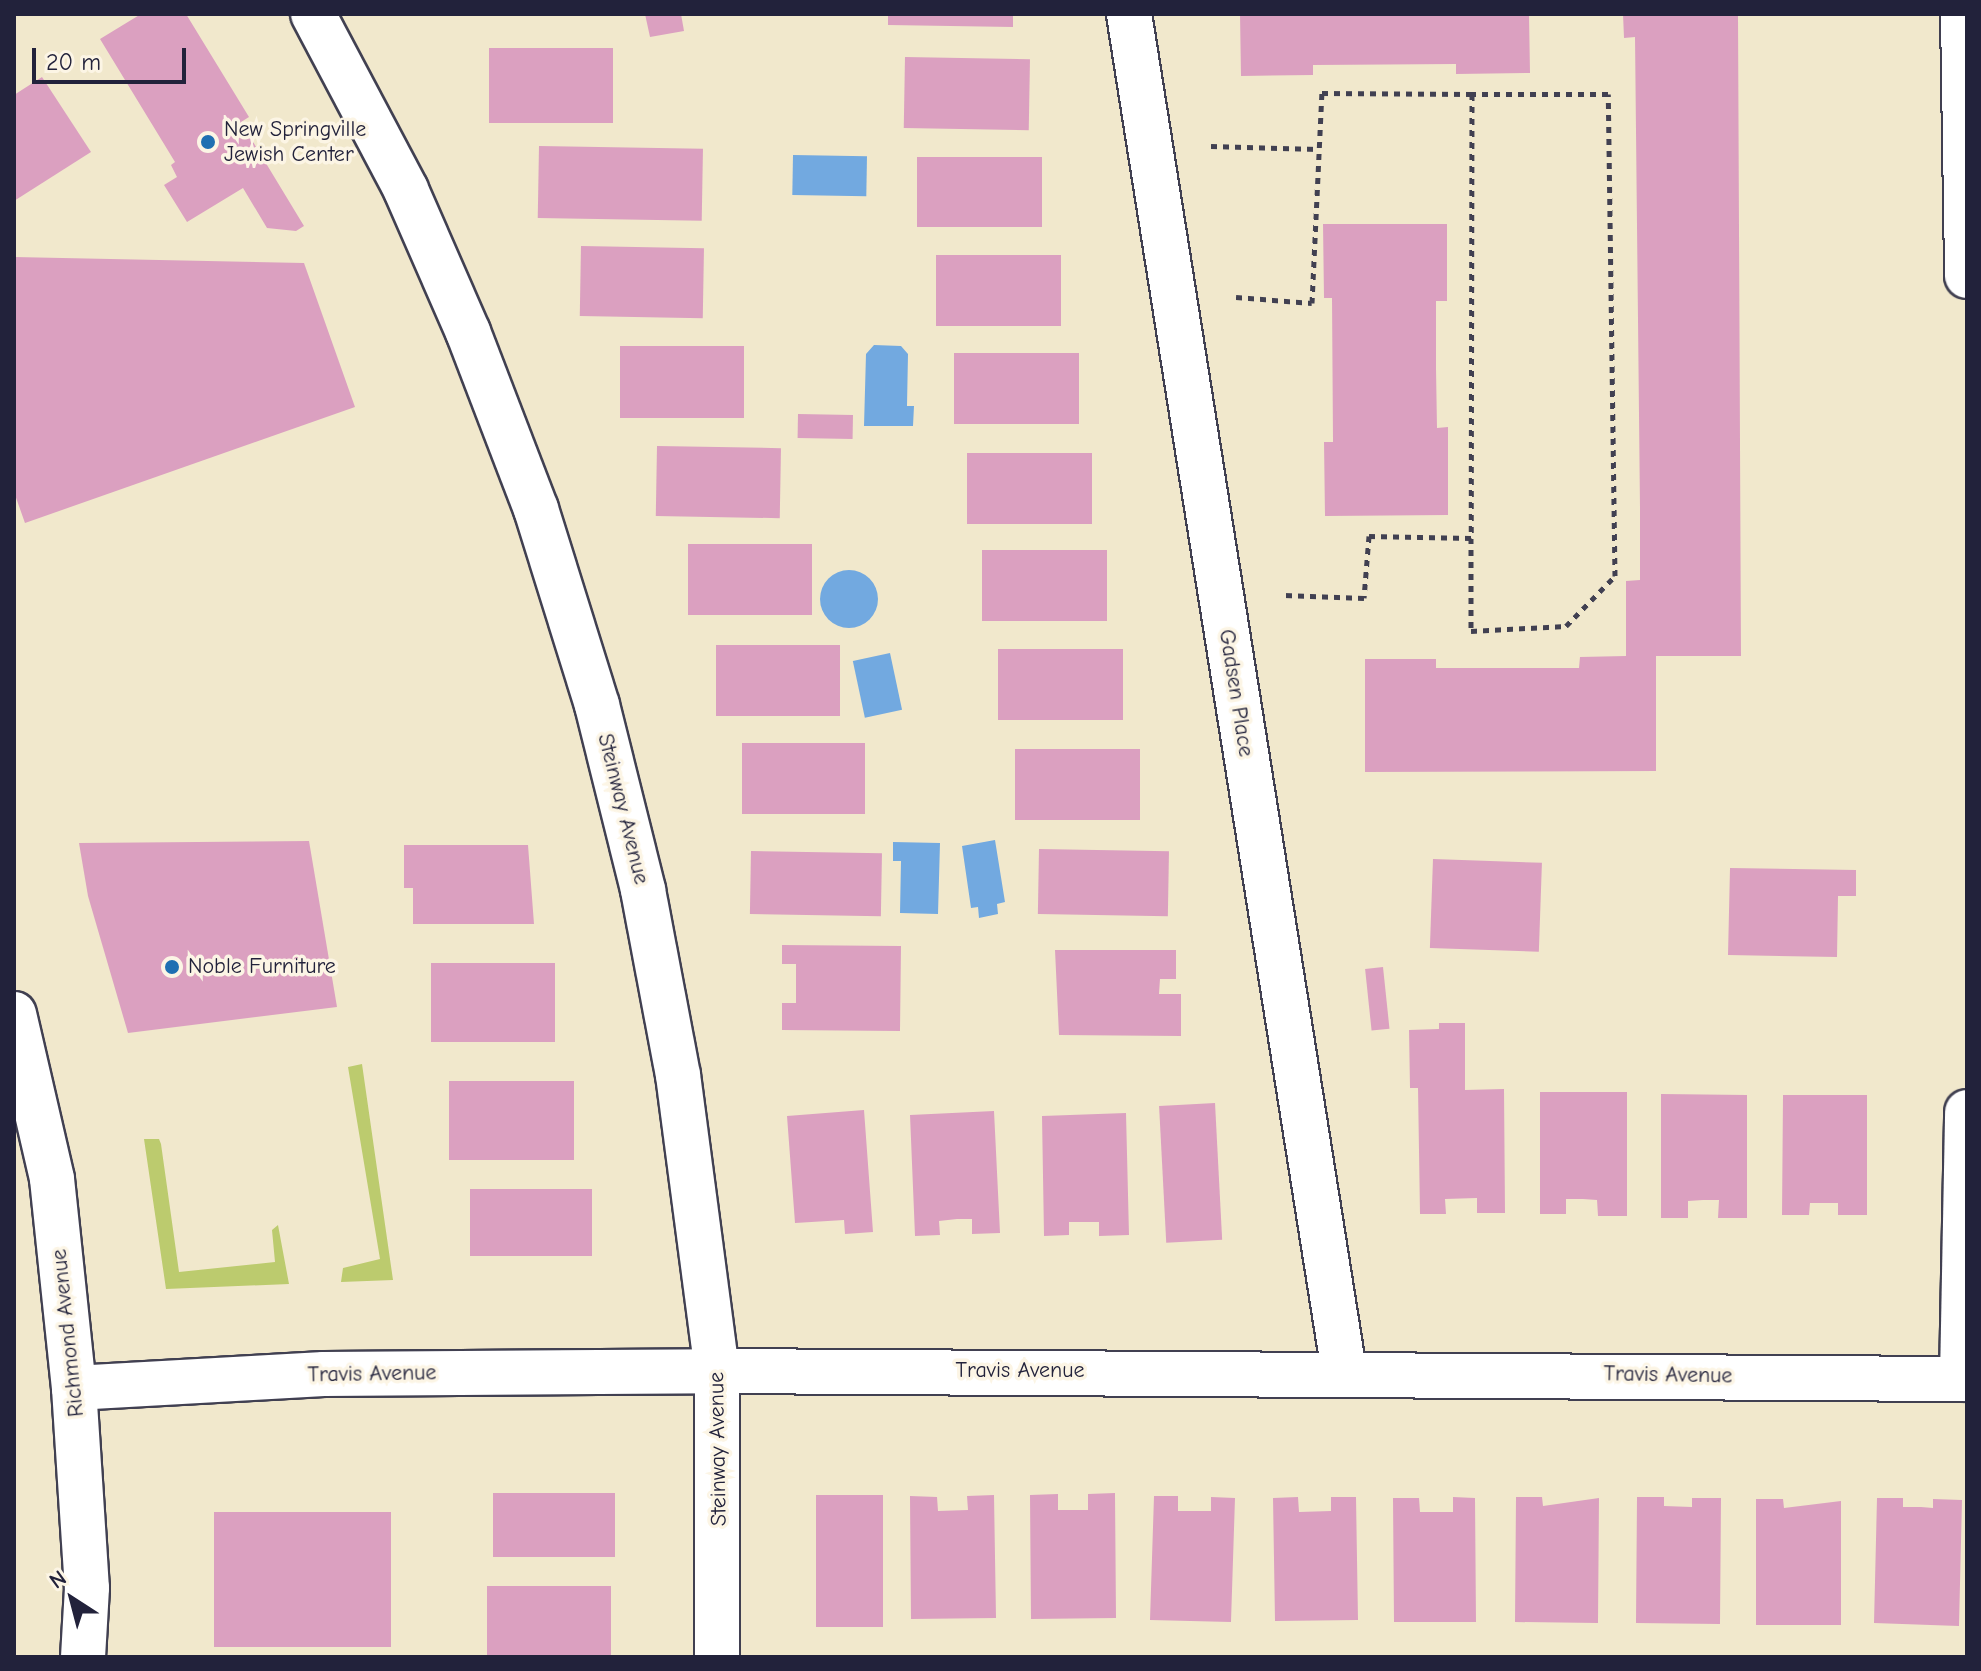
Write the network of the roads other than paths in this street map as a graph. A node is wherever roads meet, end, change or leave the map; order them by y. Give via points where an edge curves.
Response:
1 (313, 14) edge
2 (1129, 14) edge
3 (1963, 14) edge
4 (1967, 276) edge
5 (14, 1014) edge
6 (1967, 1112) edge
7 (717, 1371) junction
8 (1344, 1371) junction
9 (1964, 1379) edge
10 (74, 1388) junction
11 (83, 1657) edge
12 (717, 1657) edge

1 - 7 street, Steinway Avenue via 406,190 468,332 536,509 597,705 643,890 678,1075
2 - 8 street, Gadsen Place
3 - 4 street
5 - 10 street, Richmond Avenue via 52,1179
6 - 9 street
7 - 8 street, Travis Avenue
7 - 10 street, Travis Avenue via 324,1374
7 - 12 street, Steinway Avenue
8 - 9 street, Travis Avenue
10 - 11 street, Richmond Avenue via 87,1588

